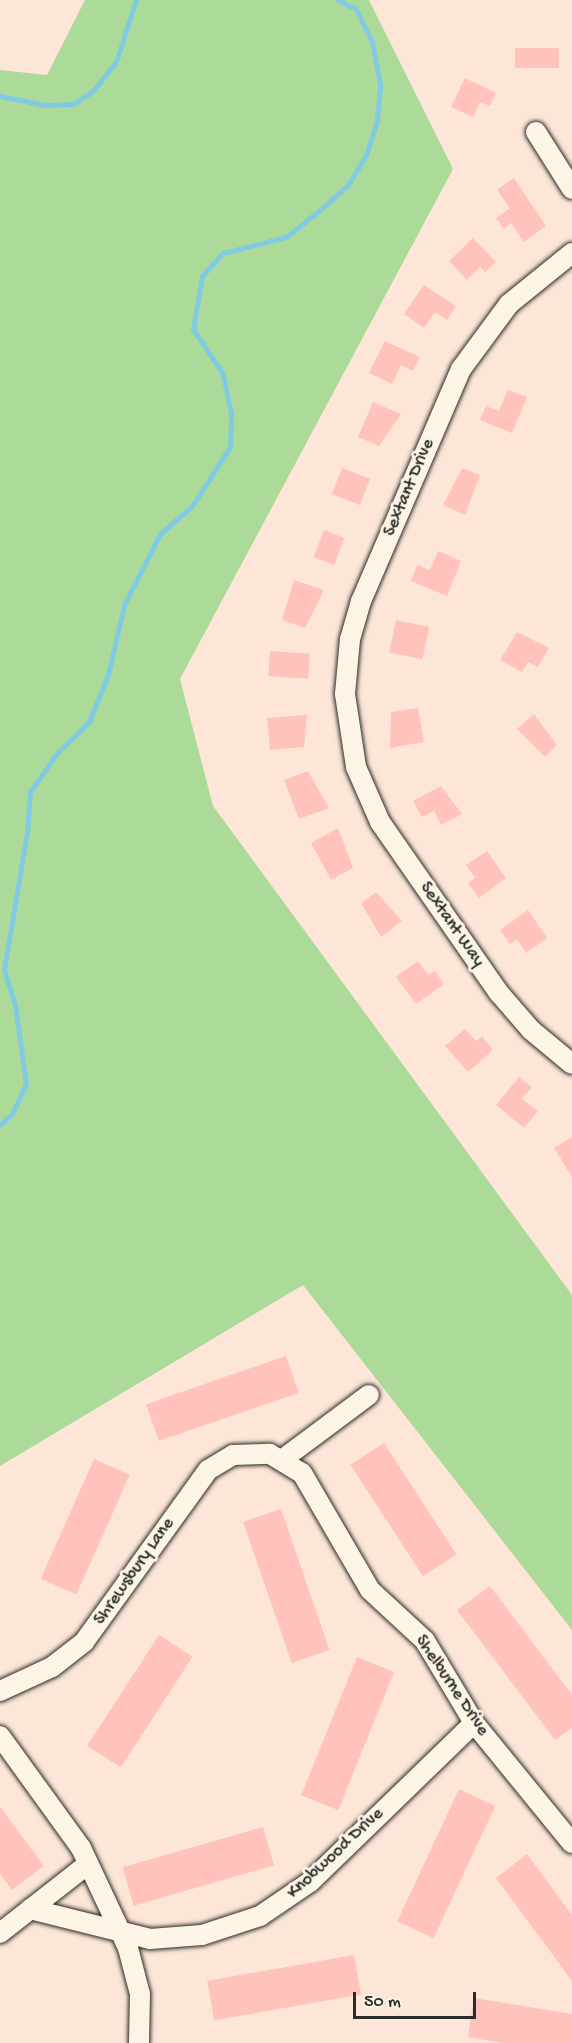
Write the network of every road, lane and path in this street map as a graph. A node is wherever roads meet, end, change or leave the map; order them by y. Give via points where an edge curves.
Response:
1 (536, 132) dead end
2 (572, 189) edge
3 (572, 253) edge
4 (356, 768) joint
5 (572, 1064) edge
6 (369, 1395) dead end
7 (263, 1452) joint
8 (283, 1459) junction
9 (0, 1691) edge
10 (474, 1723) junction
11 (0, 1736) edge
12 (572, 1843) edge
13 (88, 1864) junction
14 (30, 1909) junction
15 (0, 1933) edge
16 (121, 1935) junction
17 (139, 2043) edge

1 - 2 street
3 - 4 street, Sextant Drive via 509,304 468,358 361,601 350,639 345,694
4 - 5 street, Sextant Way via 380,822 499,993 531,1030
6 - 8 street
7 - 8 street, Shelburne Drive
7 - 9 street, Shrewsbury Lane via 233,1455 208,1470 90,1636 52,1667
8 - 10 street, Shelburne Drive via 302,1473 370,1590 425,1641
10 - 12 street, Shelburne Drive
10 - 16 street, Knobwood Drive via 310,1882 275,1908 241,1924 193,1937
11 - 13 street
13 - 14 street
13 - 16 street
14 - 15 street
14 - 16 street, Knobwood Drive
16 - 17 street via 141,1994

